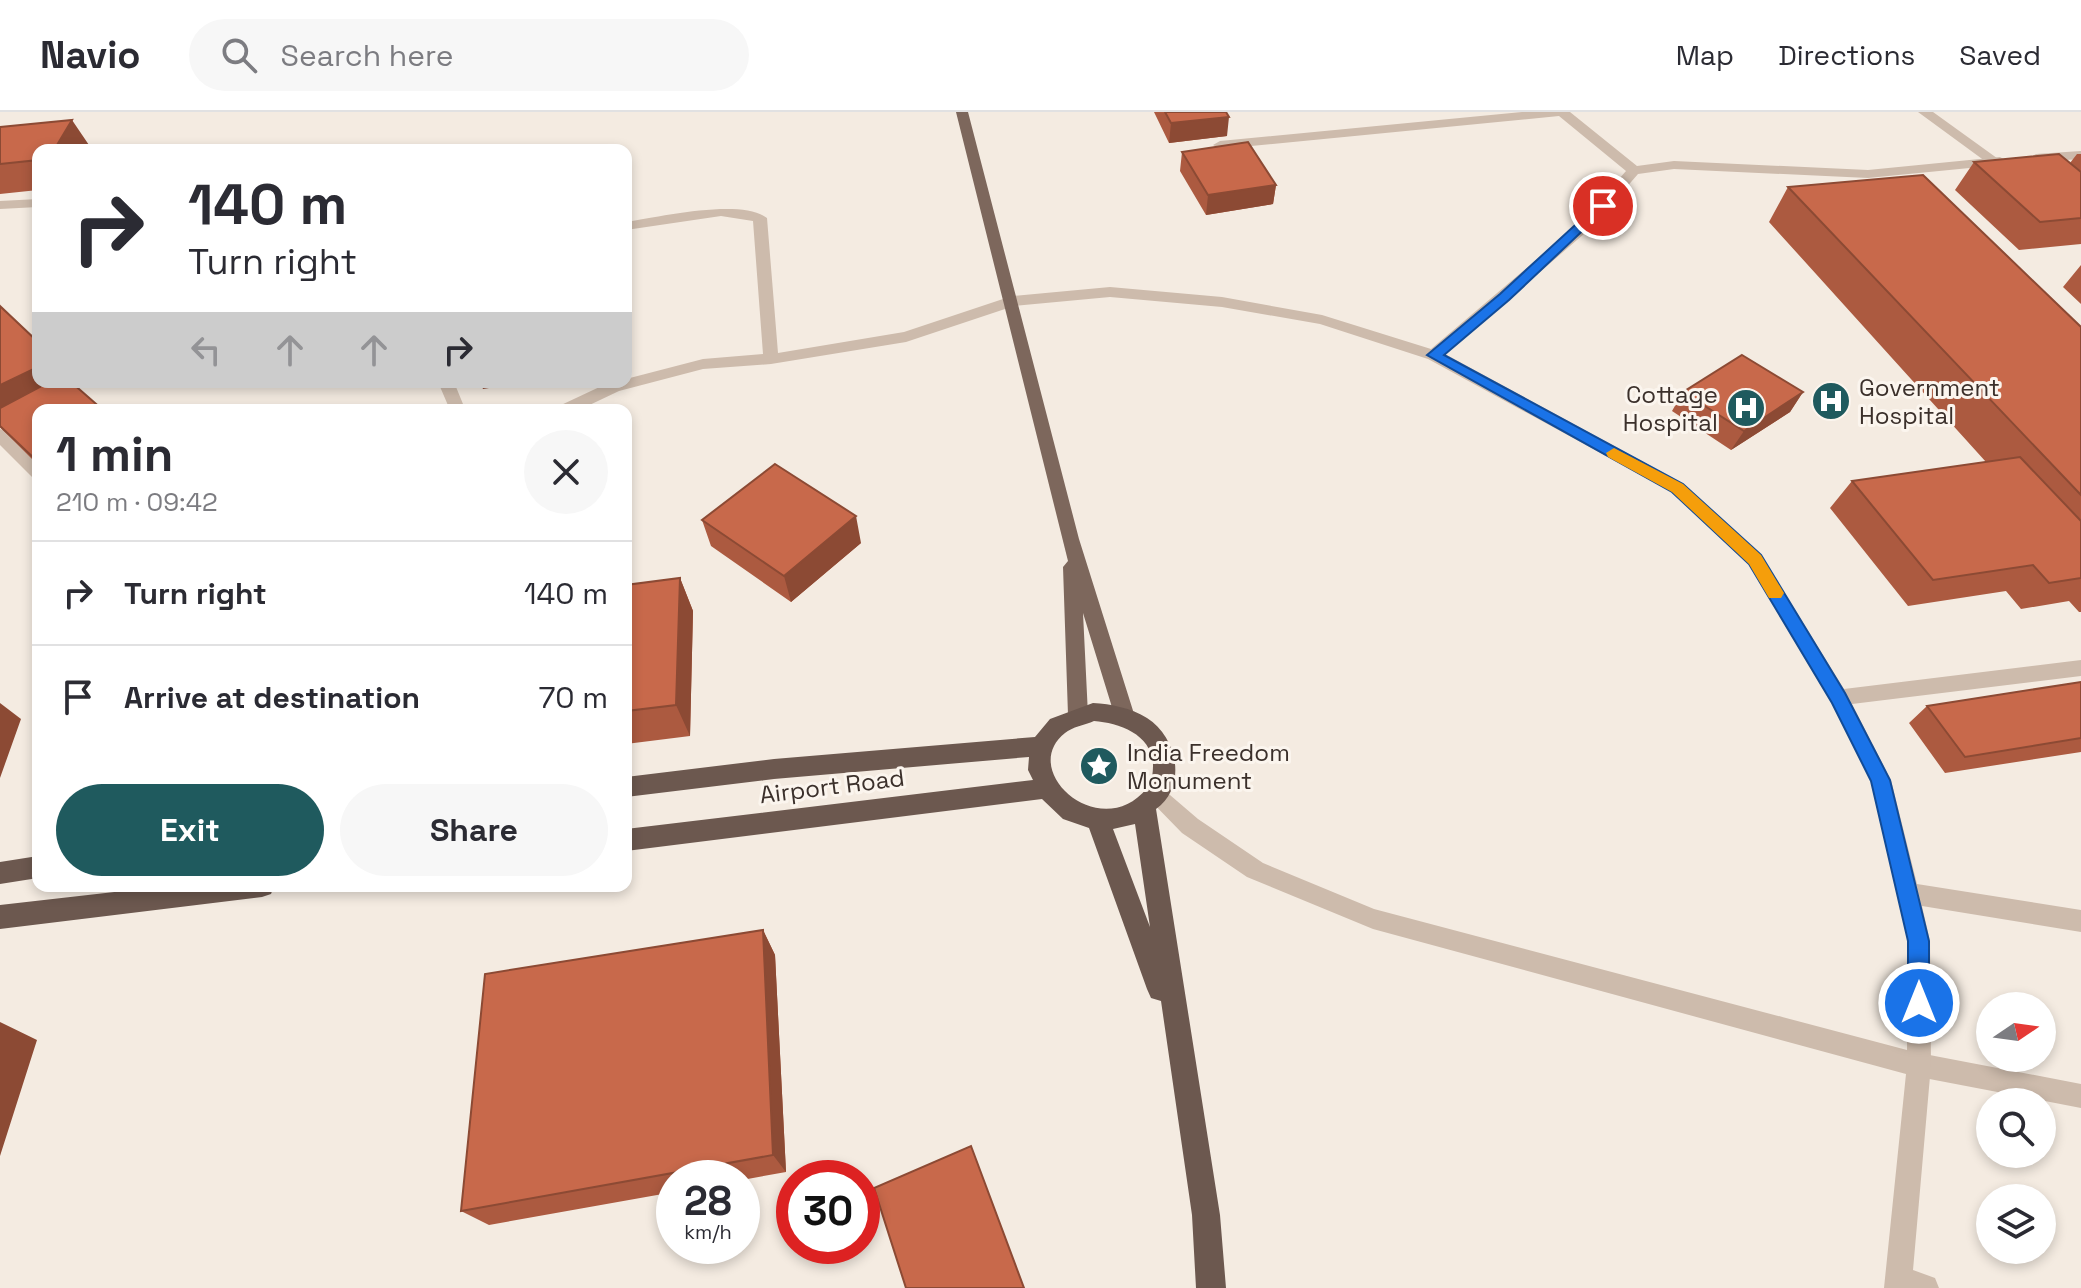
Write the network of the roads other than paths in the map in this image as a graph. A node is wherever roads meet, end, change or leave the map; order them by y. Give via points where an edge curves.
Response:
1 (962, 112) edge
2 (1924, 112) edge
3 (1220, 145) edge
4 (2081, 155) edge
5 (2008, 160) junction
6 (1634, 171) junction
7 (32, 203) edge
8 (0, 205) edge
9 (632, 225) edge
10 (1012, 301) junction
11 (1434, 355) junction
12 (771, 359) junction
13 (632, 382) edge
14 (612, 388) edge
15 (578, 404) edge
16 (0, 435) edge
17 (32, 467) edge
18 (1070, 539) junction
19 (2081, 668) edge
20 (1839, 698) junction
21 (1078, 715) junction
22 (1125, 717) junction
23 (1043, 746) junction
24 (632, 786) edge
25 (1045, 789) junction
26 (1150, 801) junction
27 (1098, 820) junction
28 (632, 839) edge
29 (32, 868) edge
30 (0, 873) edge
31 (211, 892) edge
32 (1907, 893) junction
33 (0, 917) edge
34 (2081, 921) edge
35 (1176, 1031) junction
36 (1919, 1065) junction
37 (2081, 1096) edge
38 (1908, 1286) edge
39 (1211, 1288) edge

1 - 10 main road
2 - 5 street
3 - 6 street via 1562,112
4 - 5 street
5 - 6 street via 1912,177 1674,165
6 - 11 street via 1587,224
7 - 8 street
9 - 12 street via 721,212 760,218
10 - 11 street via 1110,292 1222,302 1322,320
10 - 12 street via 906,337
10 - 18 main road
11 - 20 street via 1678,488 1755,560
12 - 13 street via 703,364
14 - 15 street
16 - 17 street
18 - 21 main road
18 - 22 main road
19 - 20 street
20 - 32 street via 1881,780
21 - 22 highway
21 - 23 highway via 1050,733
22 - 26 highway via 1147,731 1161,750 1163,780
23 - 24 highway, Airport Road
23 - 25 highway via 1038,760
25 - 27 highway via 1067,810
25 - 28 highway, Airport Road
26 - 27 highway via 1115,819
26 - 35 highway
26 - 36 street via 1255,870 1373,919
27 - 35 highway
29 - 30 highway
31 - 33 highway
32 - 34 street
32 - 36 street via 1919,941
35 - 39 highway via 1206,1215
36 - 37 street
36 - 38 street

